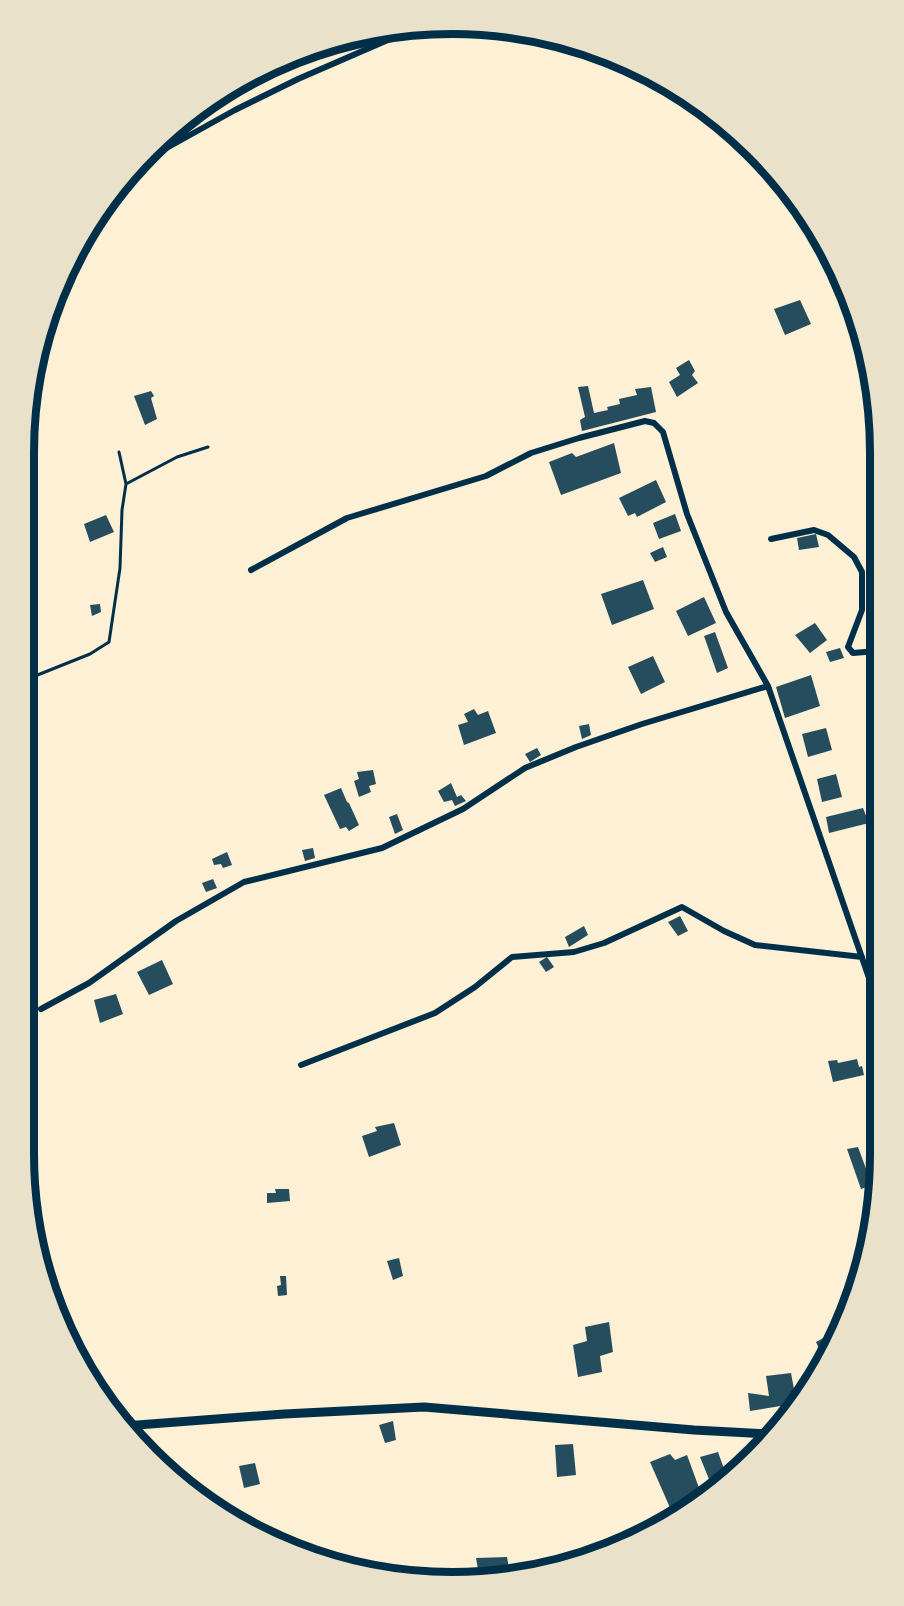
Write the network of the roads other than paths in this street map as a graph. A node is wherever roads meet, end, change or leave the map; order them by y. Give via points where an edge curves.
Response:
1 (390, 39) edge
2 (166, 148) edge
3 (208, 447) dead end
4 (119, 452) dead end
5 (126, 484) junction
6 (771, 539) dead end
7 (251, 570) dead end
8 (870, 652) edge
9 (34, 676) edge
10 (768, 686) junction
11 (862, 957) junction
12 (870, 979) edge
13 (41, 1009) dead end
14 (301, 1065) dead end
15 (135, 1425) edge
16 (762, 1434) edge

1 - 2 street via 298,79
3 - 5 lane via 177,457
4 - 5 lane
5 - 9 lane via 120,568 109,642
6 - 8 street via 814,530 828,535 854,557 862,573 862,610 849,647 853,653
7 - 10 street via 347,518 486,476 531,453 579,438 645,421 654,423 663,432 687,514 726,612
10 - 11 street
10 - 13 street via 642,724 525,768 463,809 382,848 244,882 176,921 89,982
11 - 12 street
11 - 14 street via 755,945 682,907 604,943 574,952 512,957 435,1012
15 - 16 main road via 424,1407

